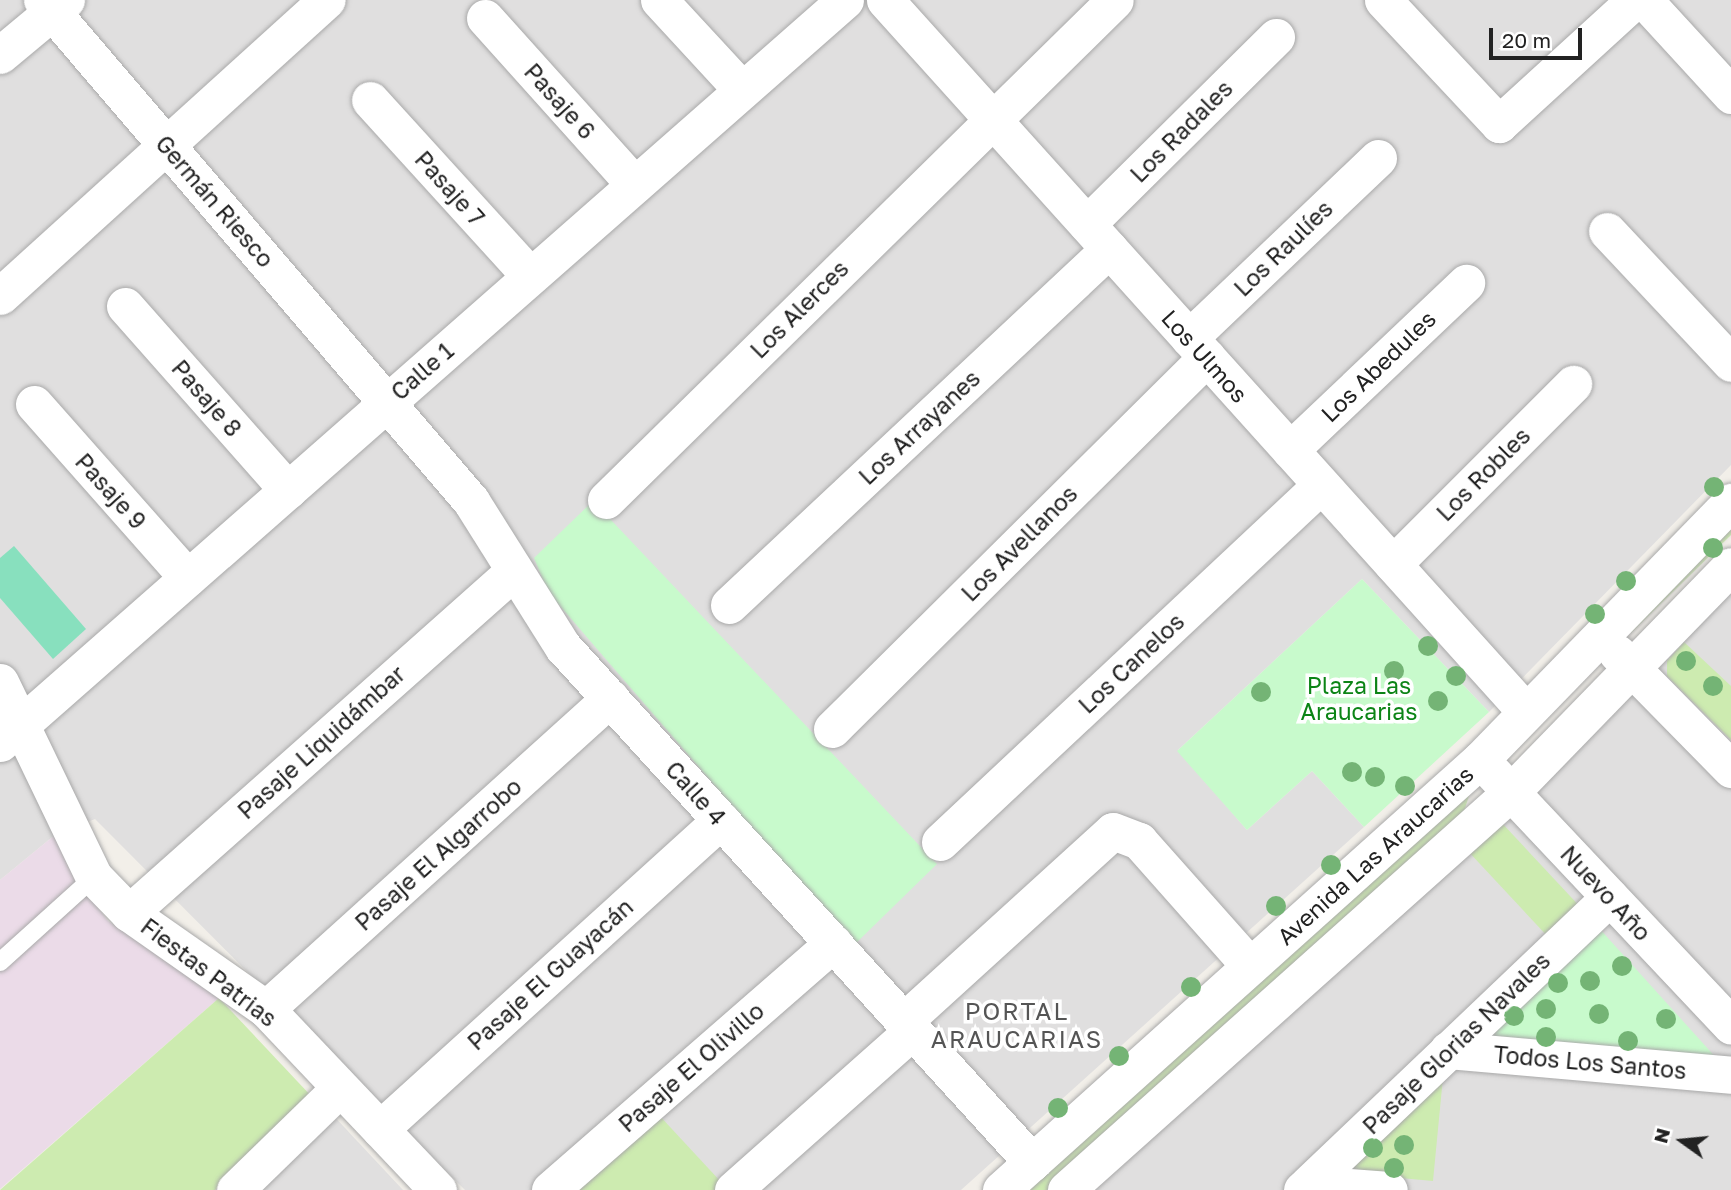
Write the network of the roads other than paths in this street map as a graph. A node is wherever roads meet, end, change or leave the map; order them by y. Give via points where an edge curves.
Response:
1 (327, 0) edge
2 (659, 0) edge
3 (845, 0) edge
4 (885, 0) edge
5 (1115, 0) edge
6 (1383, 0) edge
7 (54, 4) edge
8 (1622, 5) edge
9 (485, 18) dead end
10 (1276, 37) dead end
11 (0, 55) edge
12 (742, 90) junction
13 (1731, 95) edge
14 (370, 100) dead end
15 (992, 119) junction
16 (165, 143) junction
17 (1378, 158) dead end
18 (635, 185) junction
19 (1607, 230) dead end
20 (1098, 237) junction
21 (530, 276) junction
22 (1466, 283) dead end
23 (0, 296) edge
24 (125, 306) dead end
25 (1198, 348) junction
26 (1731, 363) edge
27 (1573, 384) dead end
28 (388, 402) junction
29 (34, 404) dead end
30 (1290, 450) junction
31 (1321, 485) junction
32 (288, 490) junction
33 (606, 500) dead end
34 (1731, 502) edge
35 (1393, 564) junction
36 (1731, 566) edge
37 (513, 572) junction
38 (188, 578) junction
39 (729, 605) dead end
40 (1601, 637) junction
41 (1633, 670) junction
42 (0, 682) edge
43 (610, 698) junction
44 (1526, 712) junction
45 (832, 729) dead end
46 (10, 735) edge
47 (1481, 759) junction
48 (1731, 769) edge
49 (1511, 792) junction
50 (721, 820) junction
51 (940, 842) dead end
52 (94, 877) junction
53 (1609, 897) junction
54 (129, 913) junction
55 (833, 943) junction
56 (0, 962) edge
57 (1250, 966) junction
58 (266, 1009) junction
59 (908, 1026) junction
60 (1731, 1026) edge
61 (1448, 1050) junction
62 (1731, 1075) edge
63 (341, 1088) junction
64 (380, 1129) junction
65 (1032, 1162) junction
66 (1306, 1187) edge
67 (235, 1190) edge
68 (438, 1190) edge
69 (550, 1190) edge
70 (733, 1190) edge
71 (1001, 1190) edge
72 (1066, 1190) edge
73 (1389, 1190) edge

1 - 16 street
2 - 12 street
3 - 12 street, Calle 1
4 - 15 street, Los Ulmos
5 - 15 street, Los Alerces
6 - 8 street via 1499,124
7 - 11 street
7 - 16 street, Germán Riesco
8 - 13 street
9 - 18 street, Pasaje 6
10 - 20 street, Los Radales
12 - 18 street, Calle 1
14 - 21 street, Pasaje 7
15 - 20 street, Los Ulmos
15 - 33 street, Los Alerces
16 - 23 street
16 - 28 street, Germán Riesco
17 - 25 street, Los Raulíes
18 - 21 street, Calle 1
19 - 26 street
20 - 25 street, Los Ulmos
20 - 39 street, Los Arrayanes
21 - 28 street, Calle 1
22 - 30 street, Los Abedules
24 - 32 street, Pasaje 8
25 - 30 street, Los Ulmos
25 - 45 street, Los Avellanos
27 - 35 street, Los Robles
28 - 32 street, Calle 1
28 - 37 street, Calle 4 via 471,501
29 - 38 street, Pasaje 9
30 - 31 street, Los Ulmos
31 - 35 street, Los Ulmos
31 - 51 street, Los Canelos
32 - 38 street, Calle 1
34 - 40 street, Avenida Las Araucarias
35 - 44 street, Los Ulmos
36 - 41 street, Avenida Las Araucarias
37 - 43 street, Calle 4 via 563,646
37 - 54 street, Pasaje Liquidámbar
38 - 46 street, Calle 1
40 - 41 street
40 - 44 street, Avenida Las Araucarias
41 - 48 street
41 - 49 street, Avenida Las Araucarias
42 - 46 street, Fiestas Patrias
43 - 50 street, Calle 4
43 - 58 street, Pasaje El Algarrobo
44 - 47 street, Avenida Las Araucarias
46 - 52 street, Fiestas Patrias
47 - 49 street, Nuevo Año
47 - 57 street, Avenida Las Araucarias
49 - 53 street, Nuevo Año
49 - 72 street, Avenida Las Araucarias
50 - 55 street, Calle 4
50 - 64 street, Pasaje El Guayacán
52 - 54 street, Fiestas Patrias
52 - 56 lane
53 - 60 street, Nuevo Año
53 - 61 street, Pasaje Glorias Navales
54 - 58 street, Fiestas Patrias
55 - 59 street, Calle 4
55 - 69 street, Pasaje El Olivillo
57 - 59 street via 1139,841 1113,831
57 - 65 street, Avenida Las Araucarias
58 - 63 street, Fiestas Patrias
59 - 65 street, Calle 4
59 - 70 street
61 - 62 street, Todos Los Santos
61 - 66 street, Pasaje Glorias Navales
63 - 64 street, Fiestas Patrias
63 - 67 street
64 - 68 street, Fiestas Patrias
65 - 71 street, Avenida Las Araucarias
66 - 73 street

